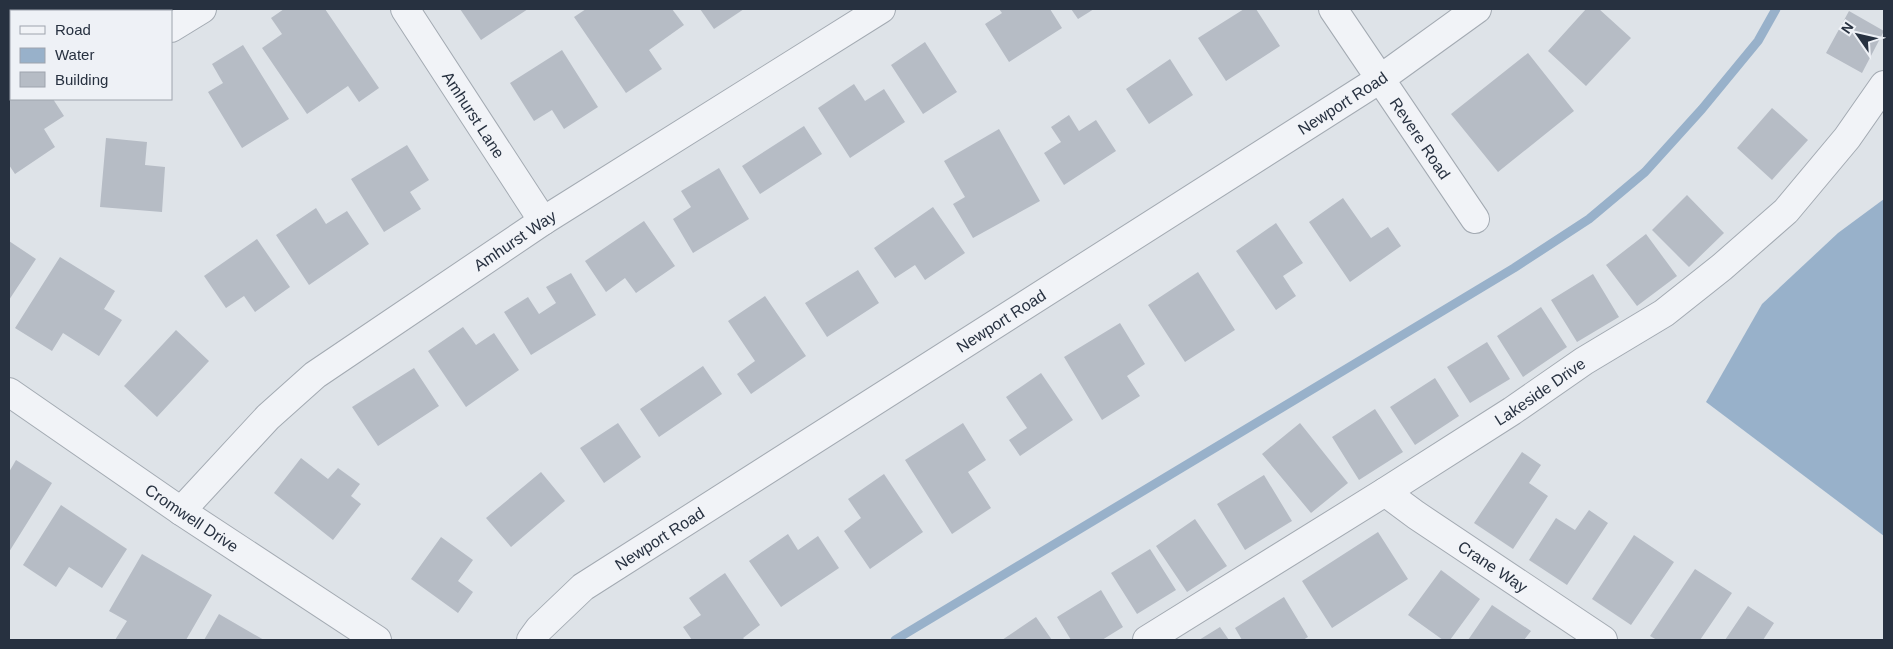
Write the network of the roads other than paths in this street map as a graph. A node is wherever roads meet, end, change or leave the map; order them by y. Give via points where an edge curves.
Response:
1 (202, 9) edge
2 (405, 9) edge
3 (882, 9) edge
4 (1333, 9) edge
5 (1477, 9) edge
6 (172, 27) edge
7 (1380, 79) junction
8 (1884, 85) edge
9 (1475, 219) dead end
10 (543, 221) junction
11 (9, 392) edge
12 (1385, 492) junction
13 (181, 511) junction
14 (377, 640) edge
15 (531, 640) edge
16 (1147, 640) edge
17 (1603, 640) edge

1 - 6 street
2 - 10 street, Amhurst Lane
3 - 10 street, Amhurst Way
4 - 7 street, Revere Road
5 - 7 street, Newport Road
7 - 9 street, Revere Road
7 - 15 street, Newport Road via 584,587
8 - 12 street, Lakeside Drive via 1847,138 1786,211 1722,267 1664,313 1584,361
10 - 13 street, Amhurst Way via 315,375 268,417
11 - 13 street, Cromwell Drive
12 - 16 street, Lakeside Drive
12 - 17 street, Crane Way
13 - 14 street, Cromwell Drive

